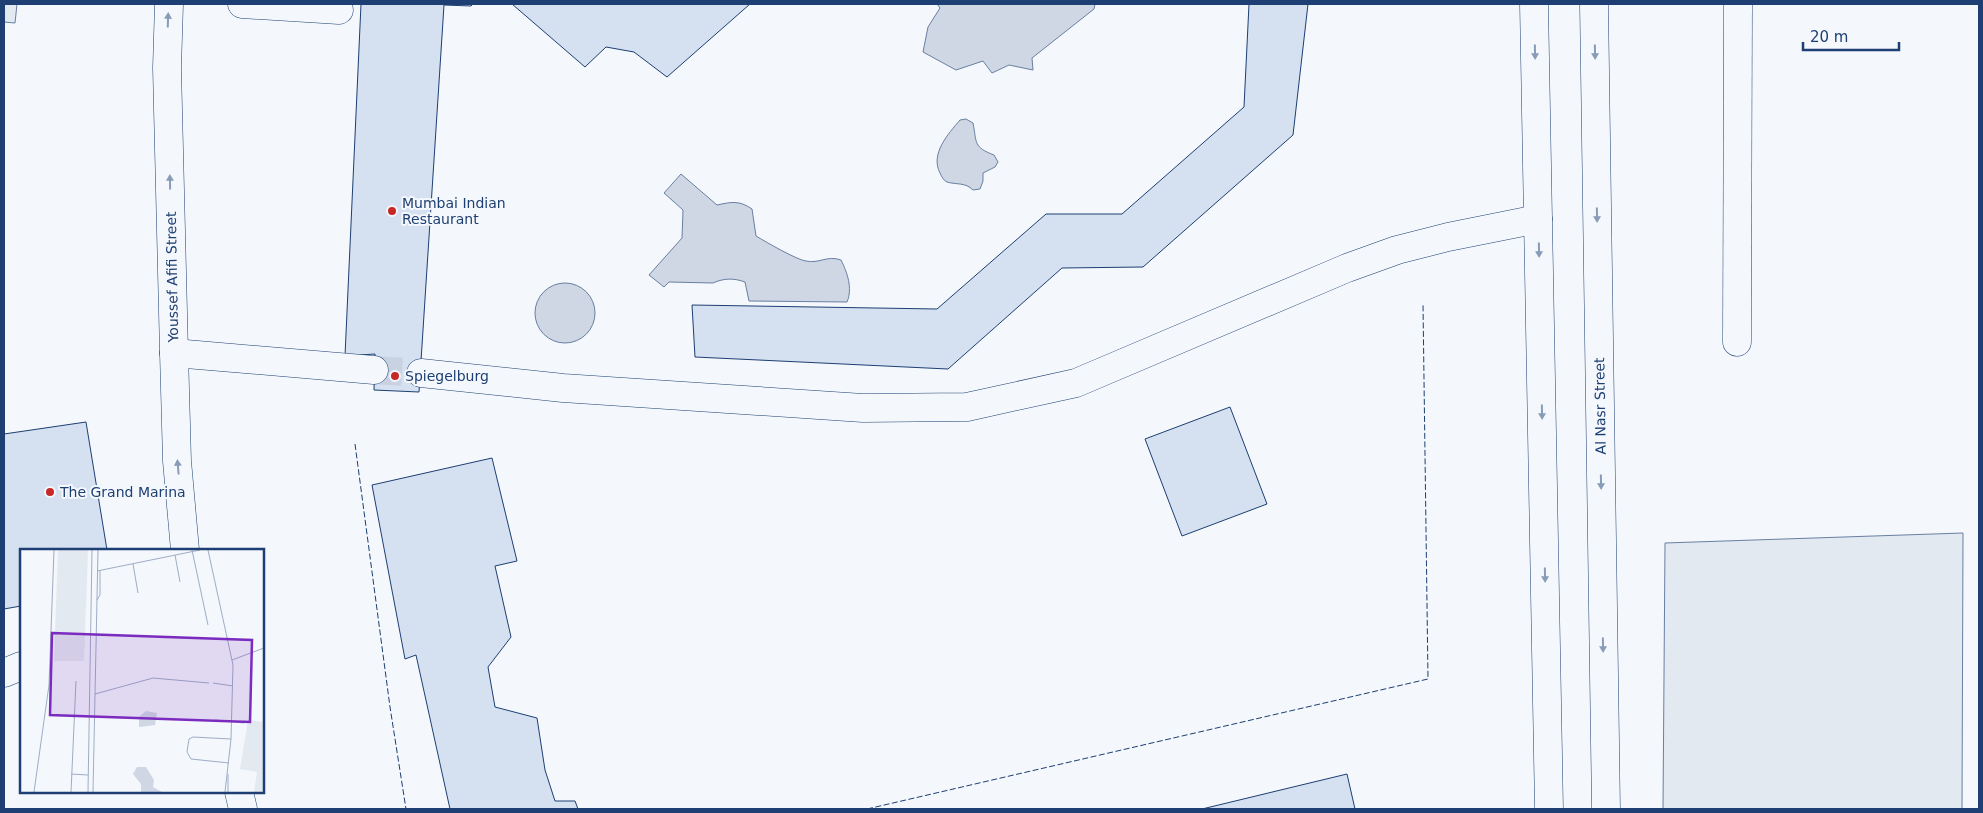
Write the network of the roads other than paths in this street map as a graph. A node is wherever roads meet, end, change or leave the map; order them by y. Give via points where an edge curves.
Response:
1 (169, 4) edge
2 (242, 4) edge
3 (1534, 4) edge
4 (1594, 4) edge
5 (1738, 4) edge
6 (339, 10) dead end
7 (1538, 219) junction
8 (1737, 342) dead end
9 (174, 353) junction
10 (374, 370) tunnel mouth
11 (420, 373) tunnel mouth
12 (185, 549) edge
13 (20, 666) edge
14 (4, 673) edge
15 (239, 793) edge
16 (243, 809) edge
17 (1549, 809) edge
18 (1606, 809) edge

9 -> 1 street, Youssef Afifi Street via 167,68
2 - 6 street
3 -> 7 street
4 -> 18 street, Al Nasr Street
5 - 8 street
7 - 11 street via 1397,250 1347,268 1076,383 967,407 863,408 563,388
7 -> 17 street
9 - 10 street
12 -> 9 street, Youssef Afifi Street via 177,461
13 - 14 street
15 - 16 street

